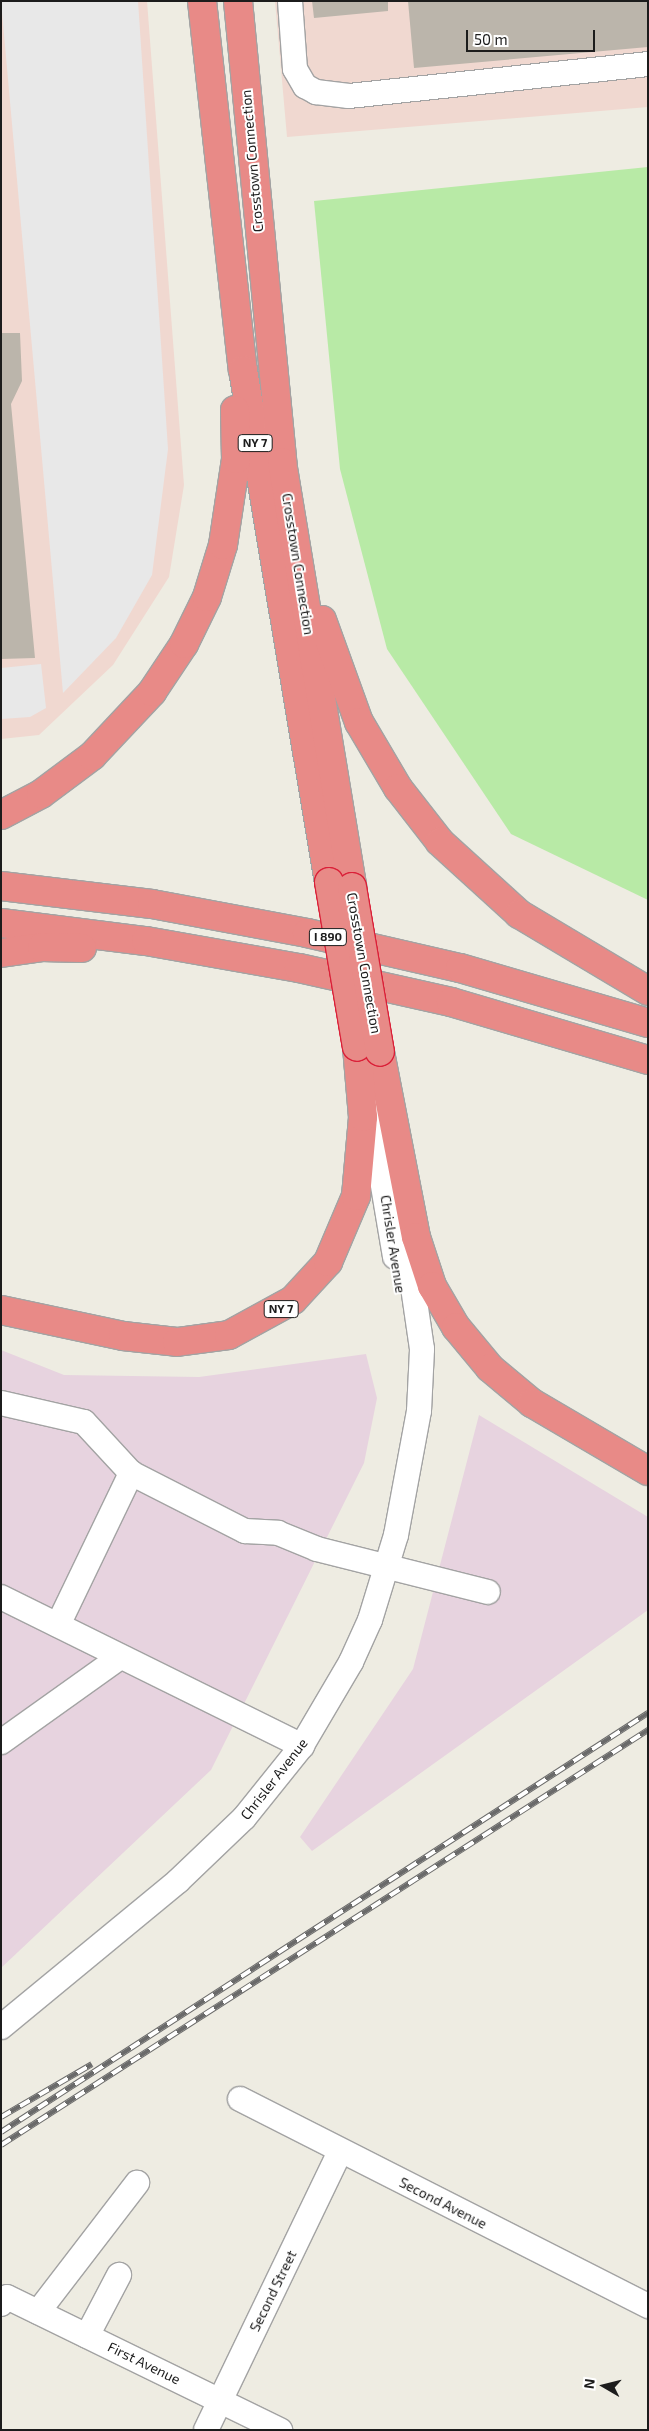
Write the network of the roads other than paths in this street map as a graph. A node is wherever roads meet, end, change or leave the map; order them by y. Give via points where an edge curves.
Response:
1 (202, 1) edge
2 (238, 1) edge
3 (290, 1) edge
4 (648, 64) edge
5 (221, 184) junction
6 (270, 364) junction
7 (1, 815) edge
8 (340, 885) junction
9 (1, 886) edge
10 (1, 923) edge
11 (1, 953) edge
12 (222, 953) junction
13 (648, 991) edge
14 (648, 1023) edge
15 (368, 1050) junction
16 (648, 1060) edge
17 (391, 1122) junction
18 (1, 1310) edge
19 (1, 1403) edge
20 (415, 1443) junction
21 (648, 1470) edge
22 (131, 1473) junction
23 (387, 1568) junction
24 (488, 1592) dead end
25 (1, 1597) edge
26 (58, 1625) junction
27 (120, 1657) junction
28 (1, 1742) edge
29 (302, 1746) junction
30 (1, 2028) edge
31 (240, 2099) dead end
32 (340, 2152) junction
33 (137, 2183) dead end
34 (118, 2275) dead end
35 (4, 2301) edge
36 (648, 2306) edge
37 (38, 2312) junction
38 (87, 2336) junction
39 (220, 2400) junction
40 (206, 2430) edge
41 (280, 2430) edge

1 - 5 highway, Crosstown Connection / NY 7
2 - 6 highway, Crosstown Connection / NY 7
3 - 4 street via 295,69 305,86 316,92 349,96
5 - 7 highway via 236,450 230,507 216,570 184,644 133,714 68,776
5 - 8 highway, Crosstown Connection / NY 7 via 243,370
6 - 8 highway, Crosstown Connection
6 - 13 highway, NY 7 via 328,644 378,757 419,817 490,891 546,934
8 - 15 highway, Crosstown Connection / NY 7, bridge
9 - 14 highway, I 890 via 152,904 307,933 460,968
10 - 12 highway
11 - 12 highway via 42,947
12 - 16 highway via 451,1002
15 - 17 highway, Crosstown Connection
15 - 18 highway, NY 7 via 356,1196 328,1262 293,1300 229,1335 176,1342 123,1336
15 - 20 street, Chrisler Avenue via 405,1316
17 - 20 street, Chrisler Avenue via 422,1349
17 - 21 highway, Crosstown Connection via 422,1261 456,1327 490,1368 532,1403
19 - 22 street via 84,1422 120,1456
20 - 23 street, Chrisler Avenue
22 - 23 street via 245,1530 278,1533
22 - 26 street
23 - 24 street
23 - 29 street, Chrisler Avenue via 351,1662
25 - 26 street
26 - 27 street
27 - 28 street
27 - 29 street
29 - 30 street, Chrisler Avenue via 274,1784 212,1851
31 - 32 street, Second Avenue
32 - 36 street, Second Avenue
32 - 39 street, Second Street
33 - 37 street
34 - 38 street
35 - 37 street, First Avenue
37 - 38 street, First Avenue
38 - 39 street, First Avenue
39 - 40 street, Second Street
39 - 41 street, First Avenue

